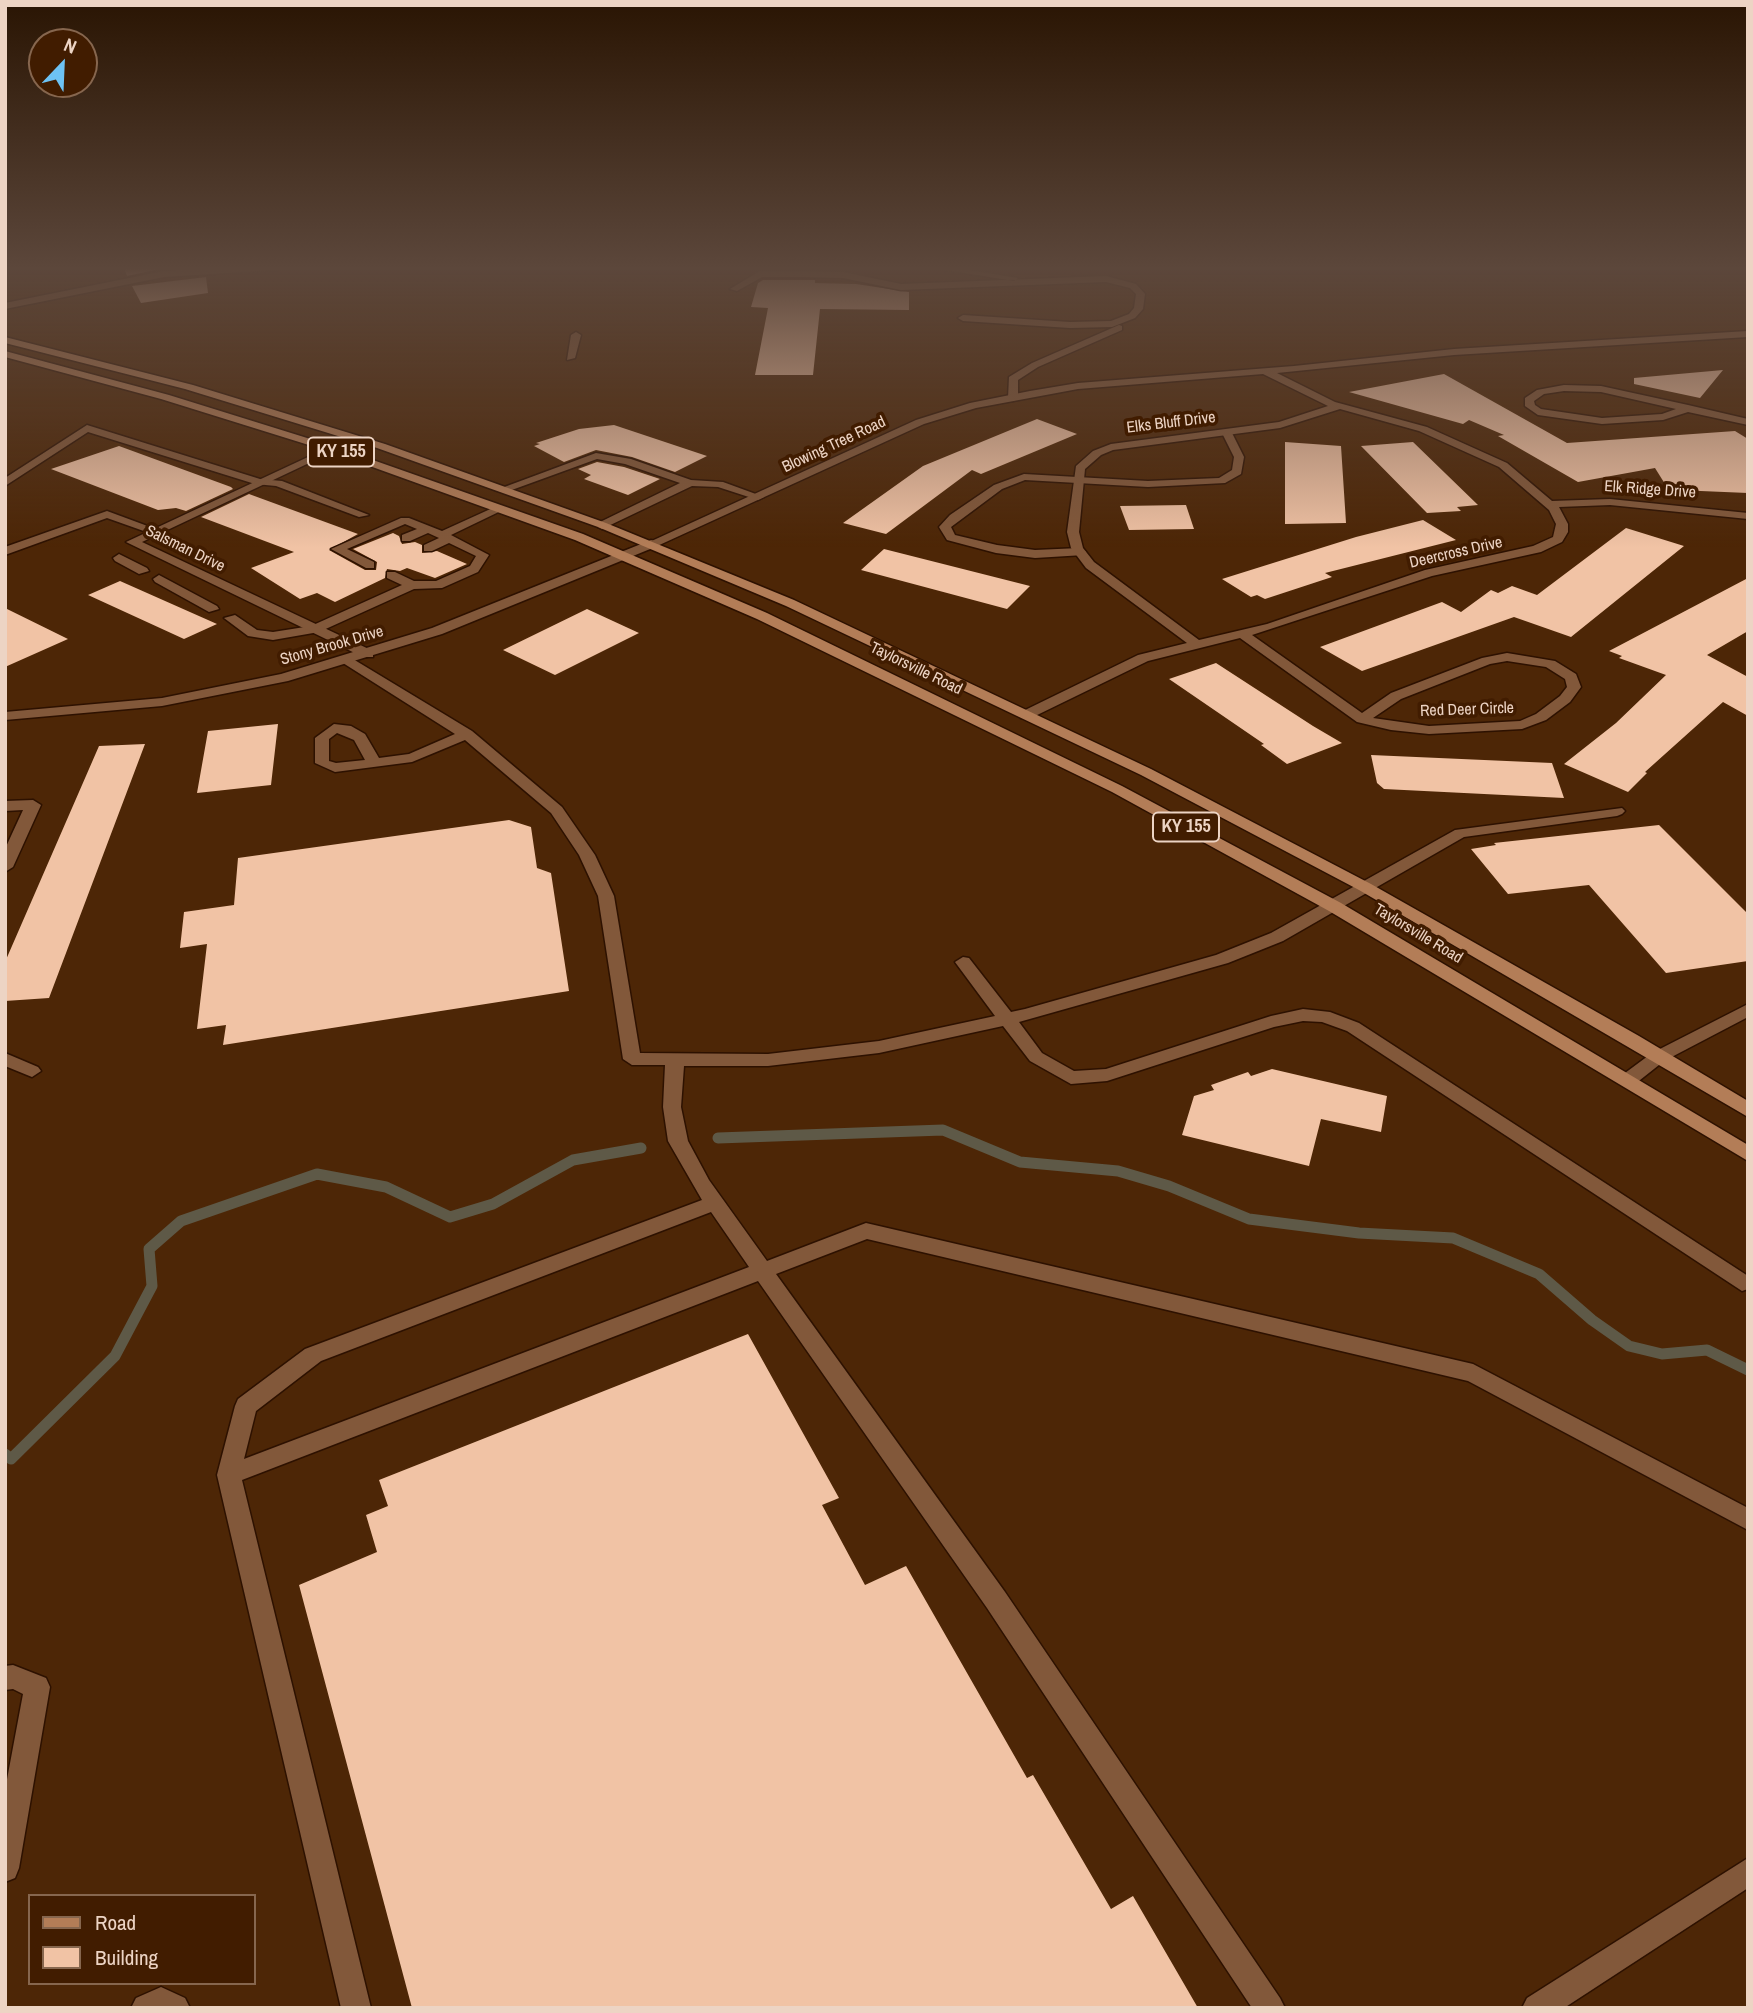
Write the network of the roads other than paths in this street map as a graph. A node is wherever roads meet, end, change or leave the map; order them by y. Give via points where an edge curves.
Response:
1 (27, 360) edge
2 (82, 360) edge
3 (1047, 360) edge
4 (1390, 360) edge
5 (1266, 372) junction
6 (1013, 398) junction
7 (1338, 406) junction
8 (1688, 408) junction
9 (1748, 422) edge
10 (1227, 433) junction
11 (357, 438) junction
12 (332, 449) junction
13 (1078, 480) junction
14 (259, 482) junction
15 (5, 483) edge
16 (690, 483) junction
17 (505, 489) junction
18 (758, 497) junction
19 (1550, 504) junction
20 (501, 508) junction
21 (363, 515) dead end
22 (1748, 516) edge
23 (602, 525) junction
24 (428, 529) junction
25 (155, 531) junction
26 (445, 537) junction
27 (407, 538) dead end
28 (652, 544) junction
29 (466, 546) junction
30 (144, 548) junction
31 (428, 548) dead end
32 (5, 551) edge
33 (1080, 552) junction
34 (622, 555) junction
35 (448, 556) dead end
36 (367, 559) dead end
37 (143, 571) dead end
38 (205, 577) junction
39 (159, 579) dead end
40 (180, 588) junction
41 (213, 610) dead end
42 (230, 618) dead end
43 (314, 629) junction
44 (1242, 634) junction
45 (1197, 645) junction
46 (368, 654) junction
47 (348, 660) junction
48 (1026, 715) junction
49 (5, 716) edge
50 (1362, 719) junction
51 (467, 734) junction
52 (374, 763) dead end
53 (5, 806) edge
54 (1617, 810) dead end
55 (5, 867) edge
56 (1365, 887) junction
57 (1335, 907) junction
58 (963, 962) dead end
59 (1748, 1010) edge
60 (1008, 1020) junction
61 (1658, 1057) junction
62 (5, 1059) edge
63 (675, 1059) junction
64 (32, 1071) dead end
65 (1628, 1080) junction
66 (1748, 1110) edge
67 (1748, 1154) edge
68 (714, 1203) junction
69 (760, 1270) junction
70 (1742, 1283) dead end
71 (229, 1475) junction
72 (1748, 1520) edge
73 (5, 1678) edge
74 (5, 1868) edge
75 (1748, 1872) edge
76 (146, 2008) edge
77 (175, 2008) edge
78 (356, 2008) edge
79 (1270, 2008) edge
80 (1537, 2008) edge

1 - 12 main road, Taylorsville Road / KY 155
2 - 11 main road, Taylorsville Road / KY 155
3 - 6 street via 1013,379
4 - 5 street, Blowing Tree Road
5 - 6 street, Blowing Tree Road via 1078,386
5 - 7 street
6 - 18 street, Blowing Tree Road via 920,422
7 - 10 street, Elks Bluff Drive via 1280,425
7 - 19 street via 1423,429 1472,450 1503,465
8 - 8 street via 1601,389 1564,388 1541,392 1529,400 1538,412 1602,421 1663,417
8 - 9 street
10 - 13 street, Elks Bluff Drive via 1111,447 1086,460
10 - 13 street via 1239,457 1237,472 1221,481 1148,484
11 - 12 street, Salsman Drive
11 - 17 main road, Taylorsville Road / KY 155
12 - 14 street, Salsman Drive
12 - 20 main road, Taylorsville Road / KY 155
13 - 33 street via 1073,532
13 - 33 street via 1024,477 1010,481 945,527 951,537 996,549 1035,554
14 - 15 street via 88,428
14 - 21 street via 278,483
14 - 25 street, Salsman Drive
16 - 17 street via 627,461 596,456
16 - 18 street via 719,484
16 - 23 street
17 - 23 main road, Taylorsville Road / KY 155
18 - 28 street, Blowing Tree Road
19 - 22 street, Elk Ridge Drive via 1610,502
19 - 44 street, Deercross Drive via 1562,524 1558,539 1549,544 1429,573
20 - 26 street
20 - 34 main road, Taylorsville Road / KY 155
23 - 28 main road, Taylorsville Road / KY 155
24 - 26 street
24 - 27 street
24 - 36 street via 405,520 337,549
25 - 30 street, Salsman Drive via 132,542
25 - 32 street via 107,514
26 - 29 street
26 - 31 street
28 - 34 street, Stony Brook Drive
28 - 48 main road, Taylorsville Road / KY 155 via 790,603
29 - 35 street
29 - 43 street via 483,555 474,569 438,586 405,578
30 - 37 street via 119,558
30 - 38 street, Salsman Drive
33 - 45 street via 1090,565
34 - 46 street, Stony Brook Drive via 437,631
34 - 57 main road, Taylorsville Road / KY 155 via 875,670 1117,789
38 - 40 street
38 - 43 street, Salsman Drive
39 - 40 street
40 - 41 street
42 - 43 street via 253,633 273,636
43 - 46 street, Salsman Drive
44 - 45 street, Deercross Drive
44 - 50 street, Red Deer Circle
45 - 48 street, Deercross Drive via 1143,658
46 - 47 street, Stony Brook Drive
47 - 49 street, Stony Brook Drive via 162,702
47 - 51 street
48 - 56 main road, Taylorsville Road / KY 155
50 - 50 street, Red Deer Circle via 1429,730 1522,726 1541,717 1574,687 1571,677 1550,664 1507,657 1396,696
51 - 52 street via 412,758
51 - 63 street via 556,810 587,856 606,896 632,1059
53 - 55 street via 33,805
54 - 56 street via 1460,833
56 - 57 street
56 - 61 main road, Taylorsville Road / KY 155
57 - 60 street via 1222,959
57 - 65 main road, Taylorsville Road / KY 155
58 - 60 street
59 - 61 street
60 - 63 street via 879,1047 768,1060
60 - 70 street via 1036,1057 1071,1078 1107,1075 1271,1022 1324,1016 1364,1035
61 - 65 street
61 - 66 main road, Taylorsville Road / KY 155
62 - 64 street
63 - 68 street via 672,1107 678,1140
65 - 67 main road, Taylorsville Road / KY 155
68 - 69 street
68 - 71 street via 313,1355 246,1406
69 - 71 street
69 - 72 street via 866,1231 1473,1373
69 - 79 street via 996,1600
71 - 78 street
73 - 74 street via 37,1687
75 - 80 street
76 - 77 street via 160,2002

